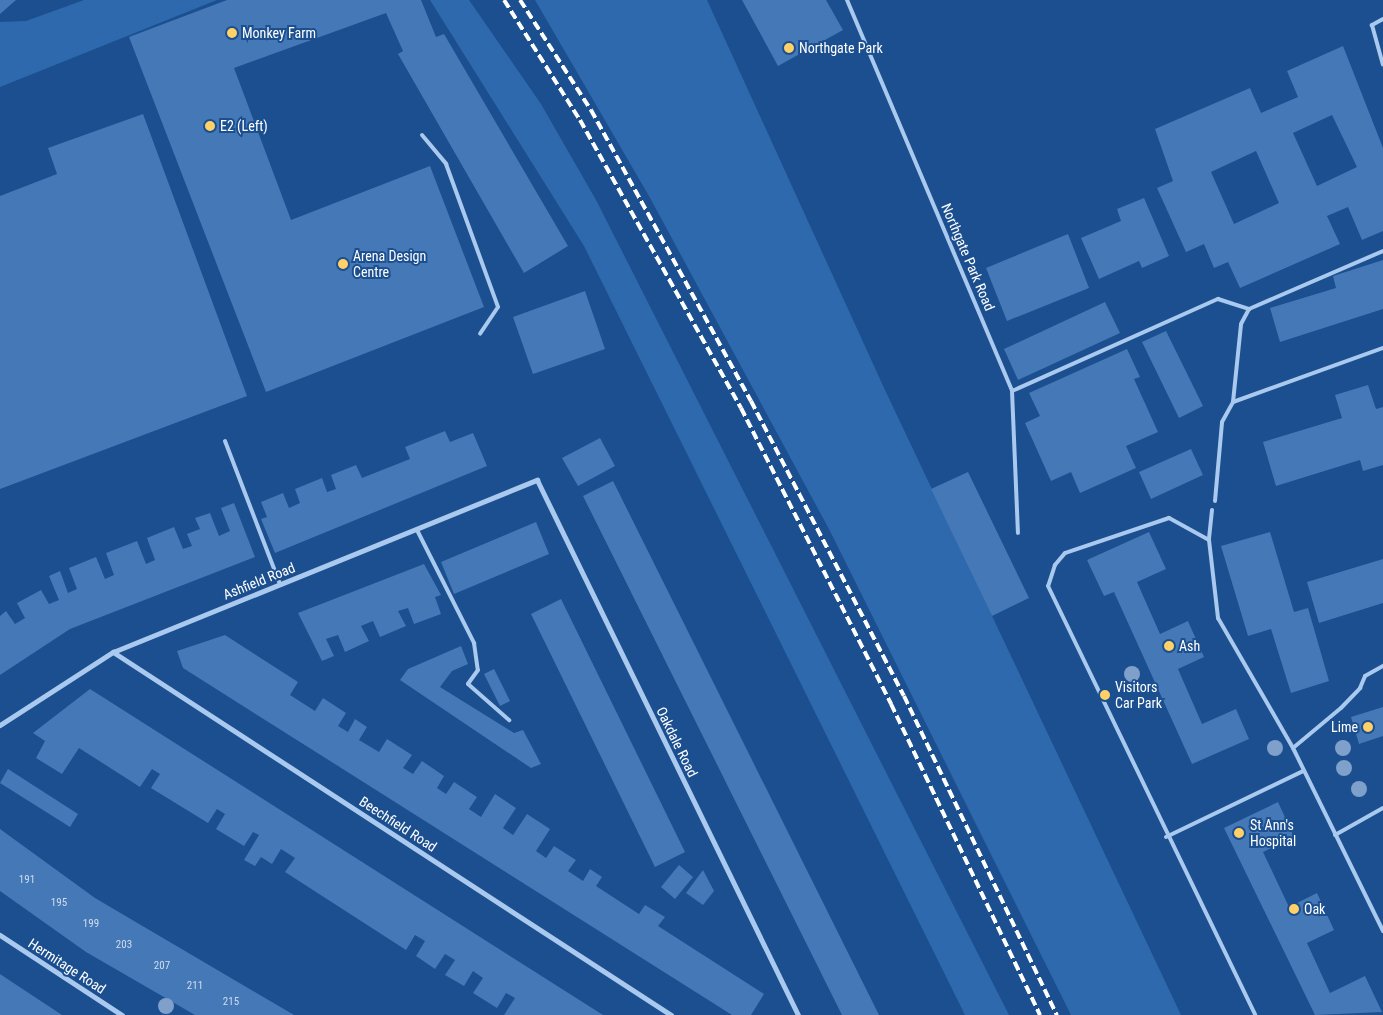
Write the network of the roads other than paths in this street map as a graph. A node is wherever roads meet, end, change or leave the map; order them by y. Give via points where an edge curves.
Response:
1 (847, 0) edge
2 (1383, 19) edge
3 (1383, 66) edge
4 (422, 136) dead end
5 (1383, 250) edge
6 (1249, 309) junction
7 (480, 334) dead end
8 (1383, 348) edge
9 (1012, 391) junction
10 (1233, 402) junction
11 (225, 441) dead end
12 (537, 480) joint
13 (1215, 501) dead end
14 (1212, 510) dead end
15 (417, 530) junction
16 (1018, 533) dead end
17 (1209, 540) junction
18 (280, 584) junction
19 (113, 652) junction
20 (1383, 666) edge
21 (509, 720) dead end
22 (0, 724) edge
23 (1292, 748) junction
24 (1303, 771) junction
25 (1383, 808) edge
26 (1335, 835) junction
27 (1166, 837) junction
28 (1383, 931) edge
29 (0, 935) edge
30 (122, 1015) edge
31 (672, 1015) edge
32 (798, 1015) edge
33 (1255, 1015) edge

1 - 9 lane, Northgate Park Road
2 - 3 lane via 1372,25
4 - 7 lane via 446,164 498,308
5 - 6 lane
6 - 9 lane via 1218,299
6 - 10 lane via 1241,324
8 - 10 lane
9 - 16 lane, Northgate Park Road
10 - 13 lane via 1222,422
11 - 18 lane
12 - 15 street, Ashfield Road
12 - 32 street, Oakdale Road
14 - 17 lane
15 - 18 street, Ashfield Road
15 - 21 lane via 474,643 478,670 468,684
17 - 23 lane via 1218,618
17 - 27 lane via 1169,518 1065,553 1054,565 1048,586
18 - 19 street, Ashfield Road
19 - 22 street, Ashfield Road
19 - 31 street, Beechfield Road
20 - 23 lane via 1365,676 1340,708
23 - 24 lane
24 - 26 lane
24 - 27 lane
25 - 26 lane
26 - 28 lane
27 - 33 lane
29 - 30 street, Hermitage Road

